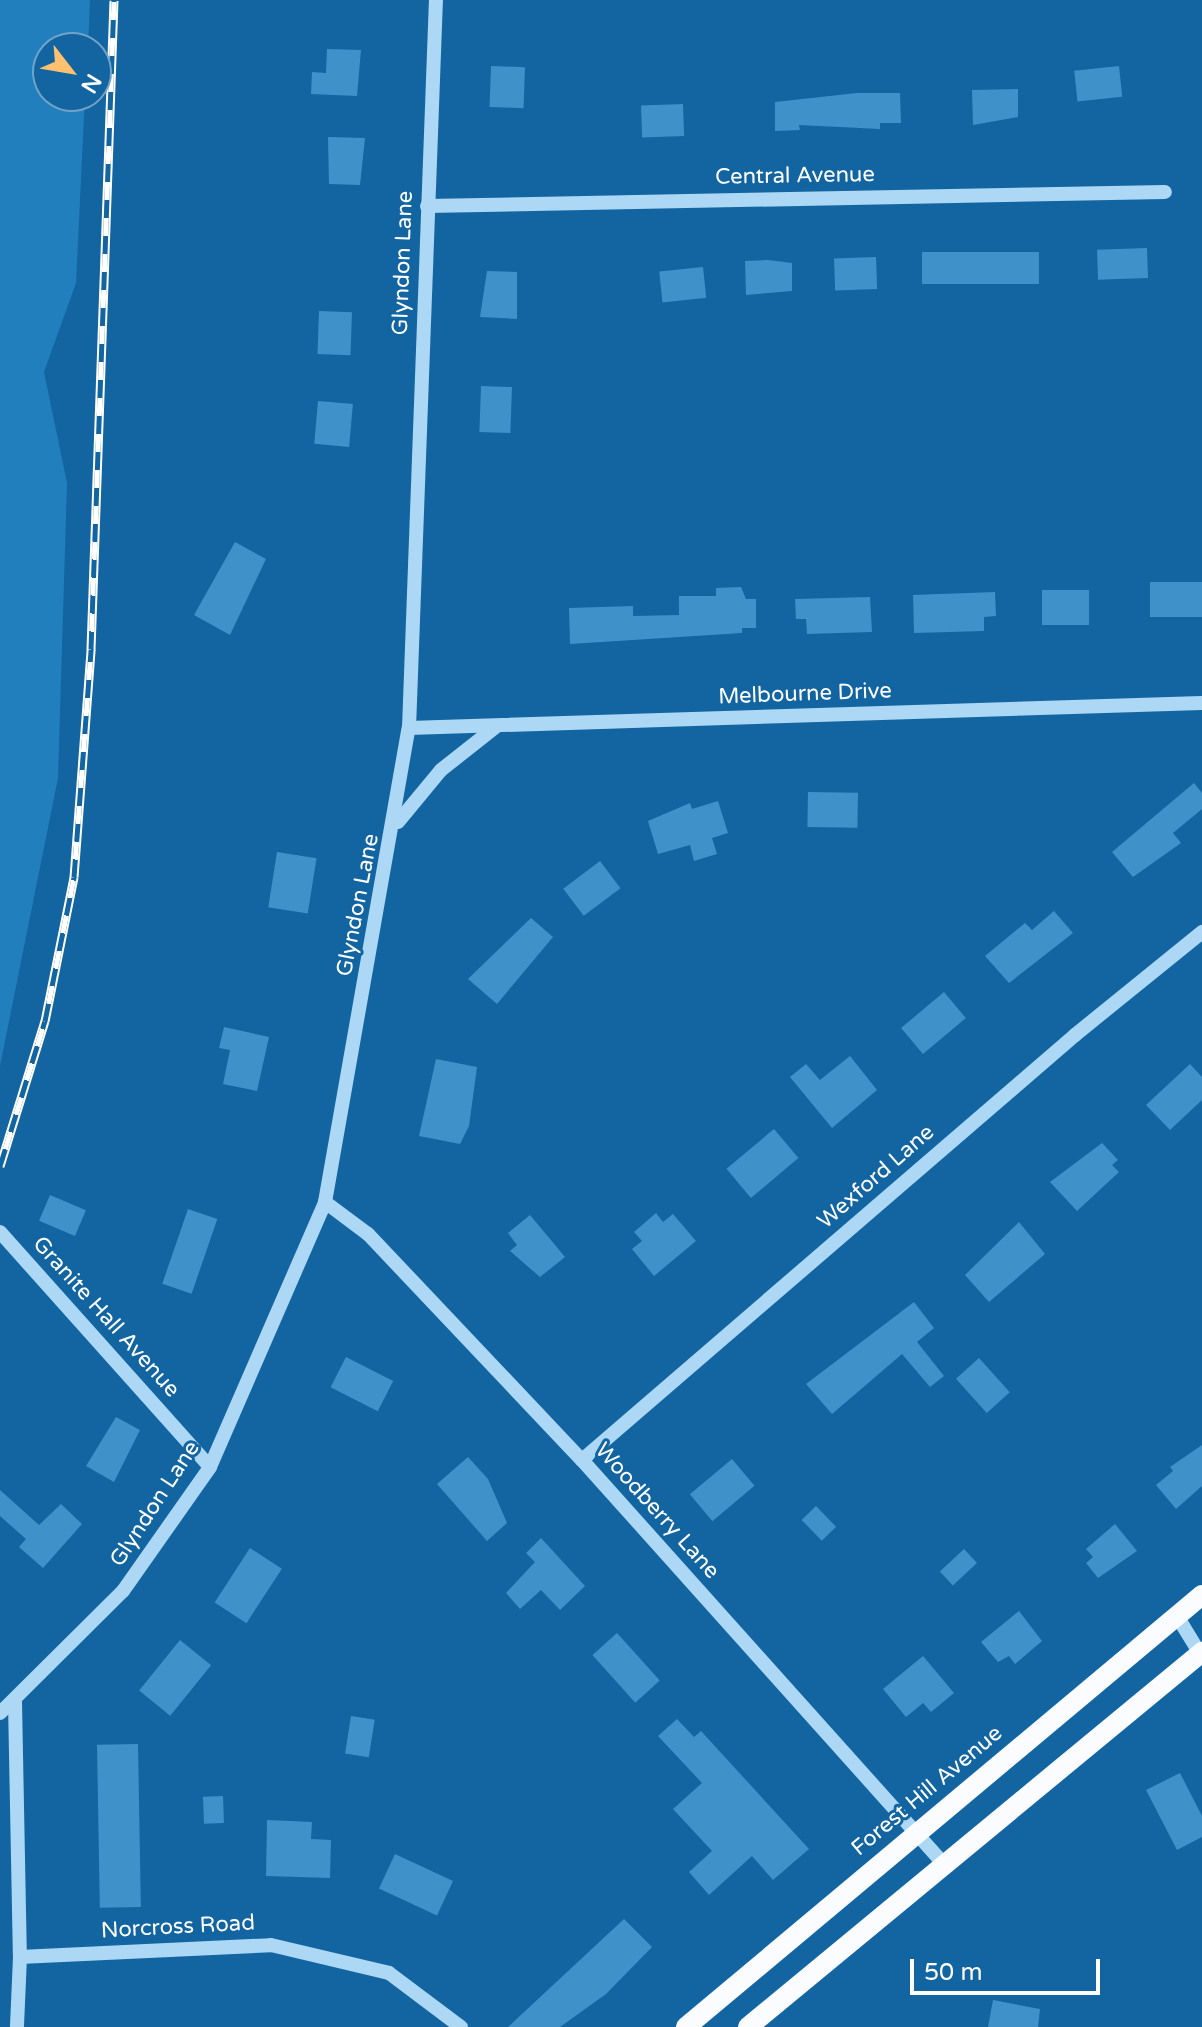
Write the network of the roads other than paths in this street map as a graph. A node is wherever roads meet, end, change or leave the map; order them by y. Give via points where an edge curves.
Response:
1 (436, 0) edge
2 (1165, 192) dead end
3 (427, 206) junction
4 (1202, 703) edge
5 (497, 726) junction
6 (409, 728) junction
7 (396, 825) junction
8 (1202, 932) edge
9 (325, 1202) junction
10 (0, 1232) edge
11 (582, 1460) junction
12 (210, 1467) junction
13 (1202, 1595) edge
14 (1177, 1616) junction
15 (1201, 1654) edge
16 (15, 1702) junction
17 (0, 1713) edge
18 (915, 1831) junction
19 (943, 1863) junction
20 (20, 1957) junction
21 (17, 2027) edge
22 (461, 2027) edge
23 (686, 2027) edge
24 (748, 2027) edge

1 - 3 street, Glyndon Lane
2 - 3 street, Central Avenue
3 - 6 street, Glyndon Lane
4 - 5 street, Melbourne Drive
5 - 6 street, Melbourne Drive
5 - 7 street via 441,770
6 - 7 street, Glyndon Lane
7 - 9 street, Glyndon Lane
8 - 11 street, Wexford Lane via 1063,1045
9 - 11 street, Woodberry Lane via 368,1234
9 - 12 street, Glyndon Lane
10 - 12 street, Granite Hall Avenue
11 - 18 street, Woodberry Lane
12 - 16 street, Glyndon Lane via 123,1591
13 - 14 main road, Forest Hill Avenue
14 - 15 street
14 - 18 main road, Forest Hill Avenue
15 - 19 main road
16 - 17 street, Glyndon Lane
16 - 20 street
18 - 19 street, Woodberry Lane
18 - 23 main road, Forest Hill Avenue
19 - 24 main road
20 - 21 street
20 - 22 street, Norcross Road via 271,1945 389,1973

